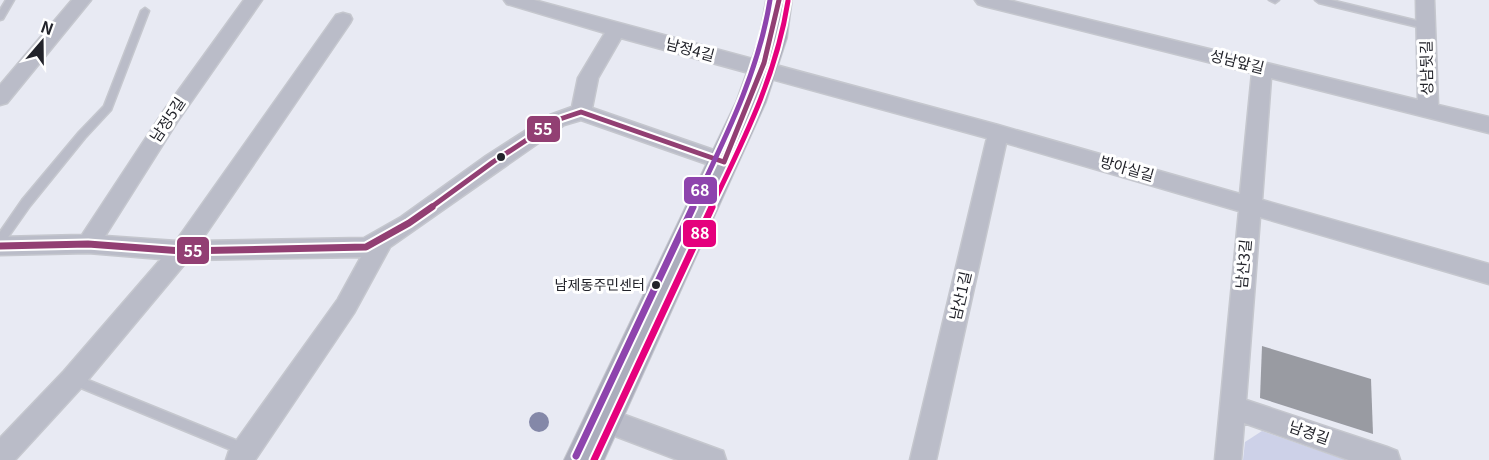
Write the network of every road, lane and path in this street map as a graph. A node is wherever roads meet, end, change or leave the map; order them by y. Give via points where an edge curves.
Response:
1 (10, 0) edge
2 (82, 0) edge
3 (253, 0) edge
4 (513, 0) edge
5 (779, 0) edge
6 (984, 0) edge
7 (1319, 0) edge
8 (1425, 0) edge
9 (145, 11) dead end
10 (0, 17) edge
11 (343, 19) dead end
12 (1426, 26) junction
13 (616, 30) junction
14 (1262, 68) junction
15 (764, 69) junction
16 (0, 98) edge
17 (1428, 109) junction
18 (581, 112) junction
19 (1489, 125) edge
20 (998, 133) junction
21 (724, 162) junction
22 (1249, 204) junction
23 (0, 240) edge
24 (382, 240) junction
25 (88, 244) junction
26 (0, 246) edge
27 (182, 251) junction
28 (1489, 274) edge
29 (73, 379) junction
30 (1232, 407) junction
31 (603, 419) junction
32 (243, 455) edge
33 (0, 458) edge
34 (584, 460) edge
35 (713, 460) edge
36 (923, 460) edge
37 (1228, 460) edge
38 (1386, 460) edge

1 - 10 lane
2 - 16 street
3 - 25 street, 남정5길 via 170,117
4 - 13 street, 남정4길
5 - 15 main road
6 - 14 street, 성남앞길
7 - 12 lane, 성남뒷길
8 - 12 street, 성남뒷길
9 - 23 lane via 108,108 26,203
11 - 27 street
12 - 17 street, 성남뒷길
13 - 15 street, 남정4길
13 - 18 street via 588,78
14 - 17 street, 성남앞길
14 - 22 street, 남산3길
15 - 20 street, 방아실길
15 - 21 main road
17 - 19 street, 성남앞길
18 - 21 street
18 - 24 street via 557,120
20 - 22 street, 방아실길
20 - 36 street, 남산1길
21 - 31 main road
22 - 28 street, 방아실길
22 - 30 street, 남산3길
24 - 27 street via 366,247
24 - 32 street via 346,306
25 - 26 street
25 - 27 street
27 - 29 street
29 - 32 lane
29 - 33 street
30 - 37 street, 남산3길
30 - 38 street, 남경길
31 - 34 main road
31 - 35 street

